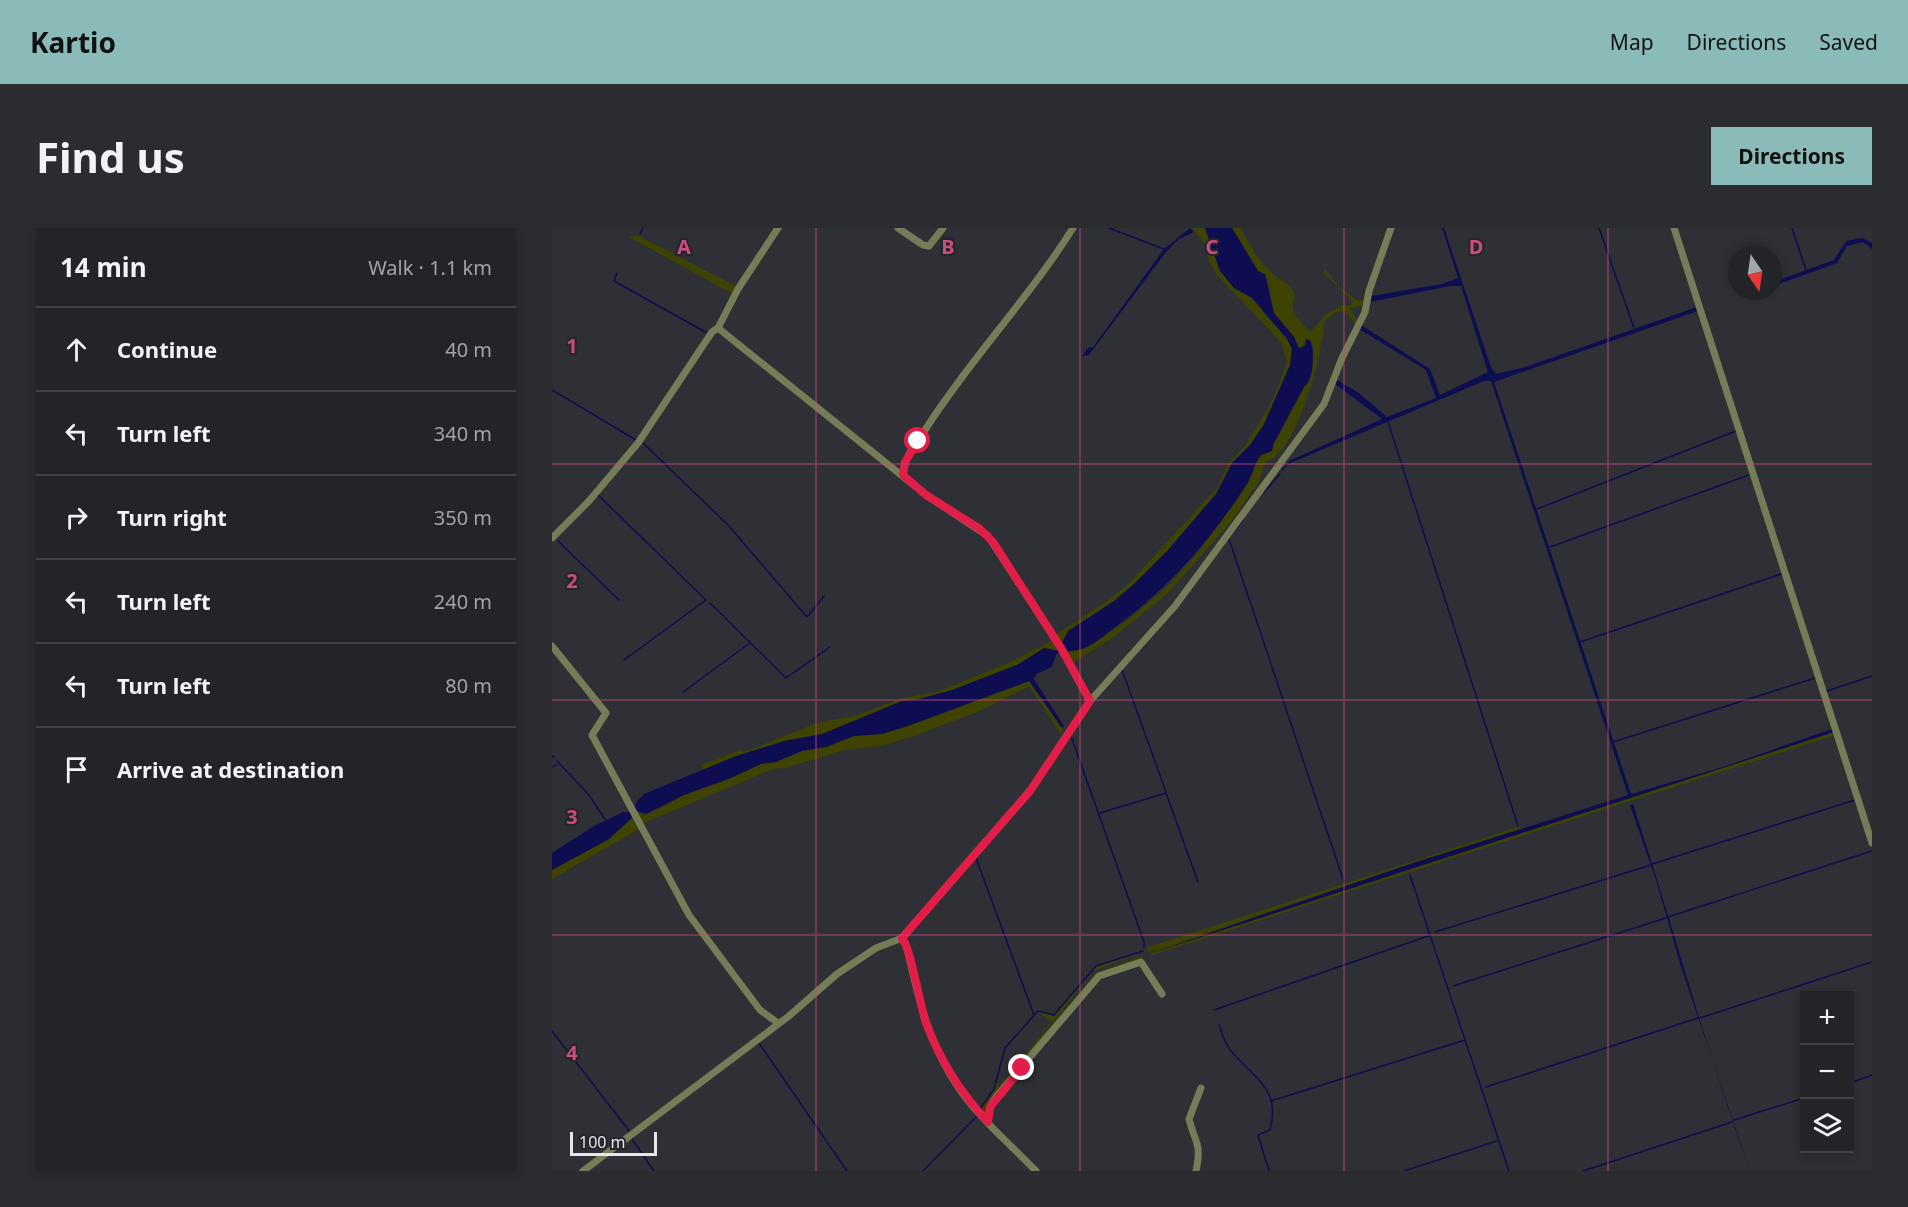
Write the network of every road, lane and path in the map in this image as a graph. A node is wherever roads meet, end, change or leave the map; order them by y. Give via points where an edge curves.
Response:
1 (778, 228) edge
2 (898, 228) edge
3 (943, 228) edge
4 (1073, 228) edge
5 (1391, 228) edge
6 (1674, 228) edge
7 (717, 328) junction
8 (903, 475) junction
9 (552, 538) edge
10 (552, 646) edge
11 (1090, 701) junction
12 (1872, 843) edge
13 (902, 938) junction
14 (1162, 994) dead end
15 (778, 1023) junction
16 (1201, 1088) dead end
17 (988, 1122) junction
18 (583, 1171) edge
19 (1036, 1171) edge
20 (1196, 1171) edge

1 - 7 street
2 - 3 street via 926,246
4 - 8 street via 939,408 905,462
5 - 11 street via 1365,312 1324,405 1174,606
6 - 12 street
7 - 8 street
7 - 9 street via 638,443
8 - 11 street via 993,542
10 - 15 street via 606,713 592,735 683,906 760,1010
11 - 13 street via 1030,791
13 - 15 street via 876,948 837,974
13 - 17 street via 924,1018 944,1064 966,1099
14 - 17 street via 1141,962 1099,976 996,1097
15 - 18 street
16 - 20 street via 1189,1119 1199,1142
17 - 19 street

